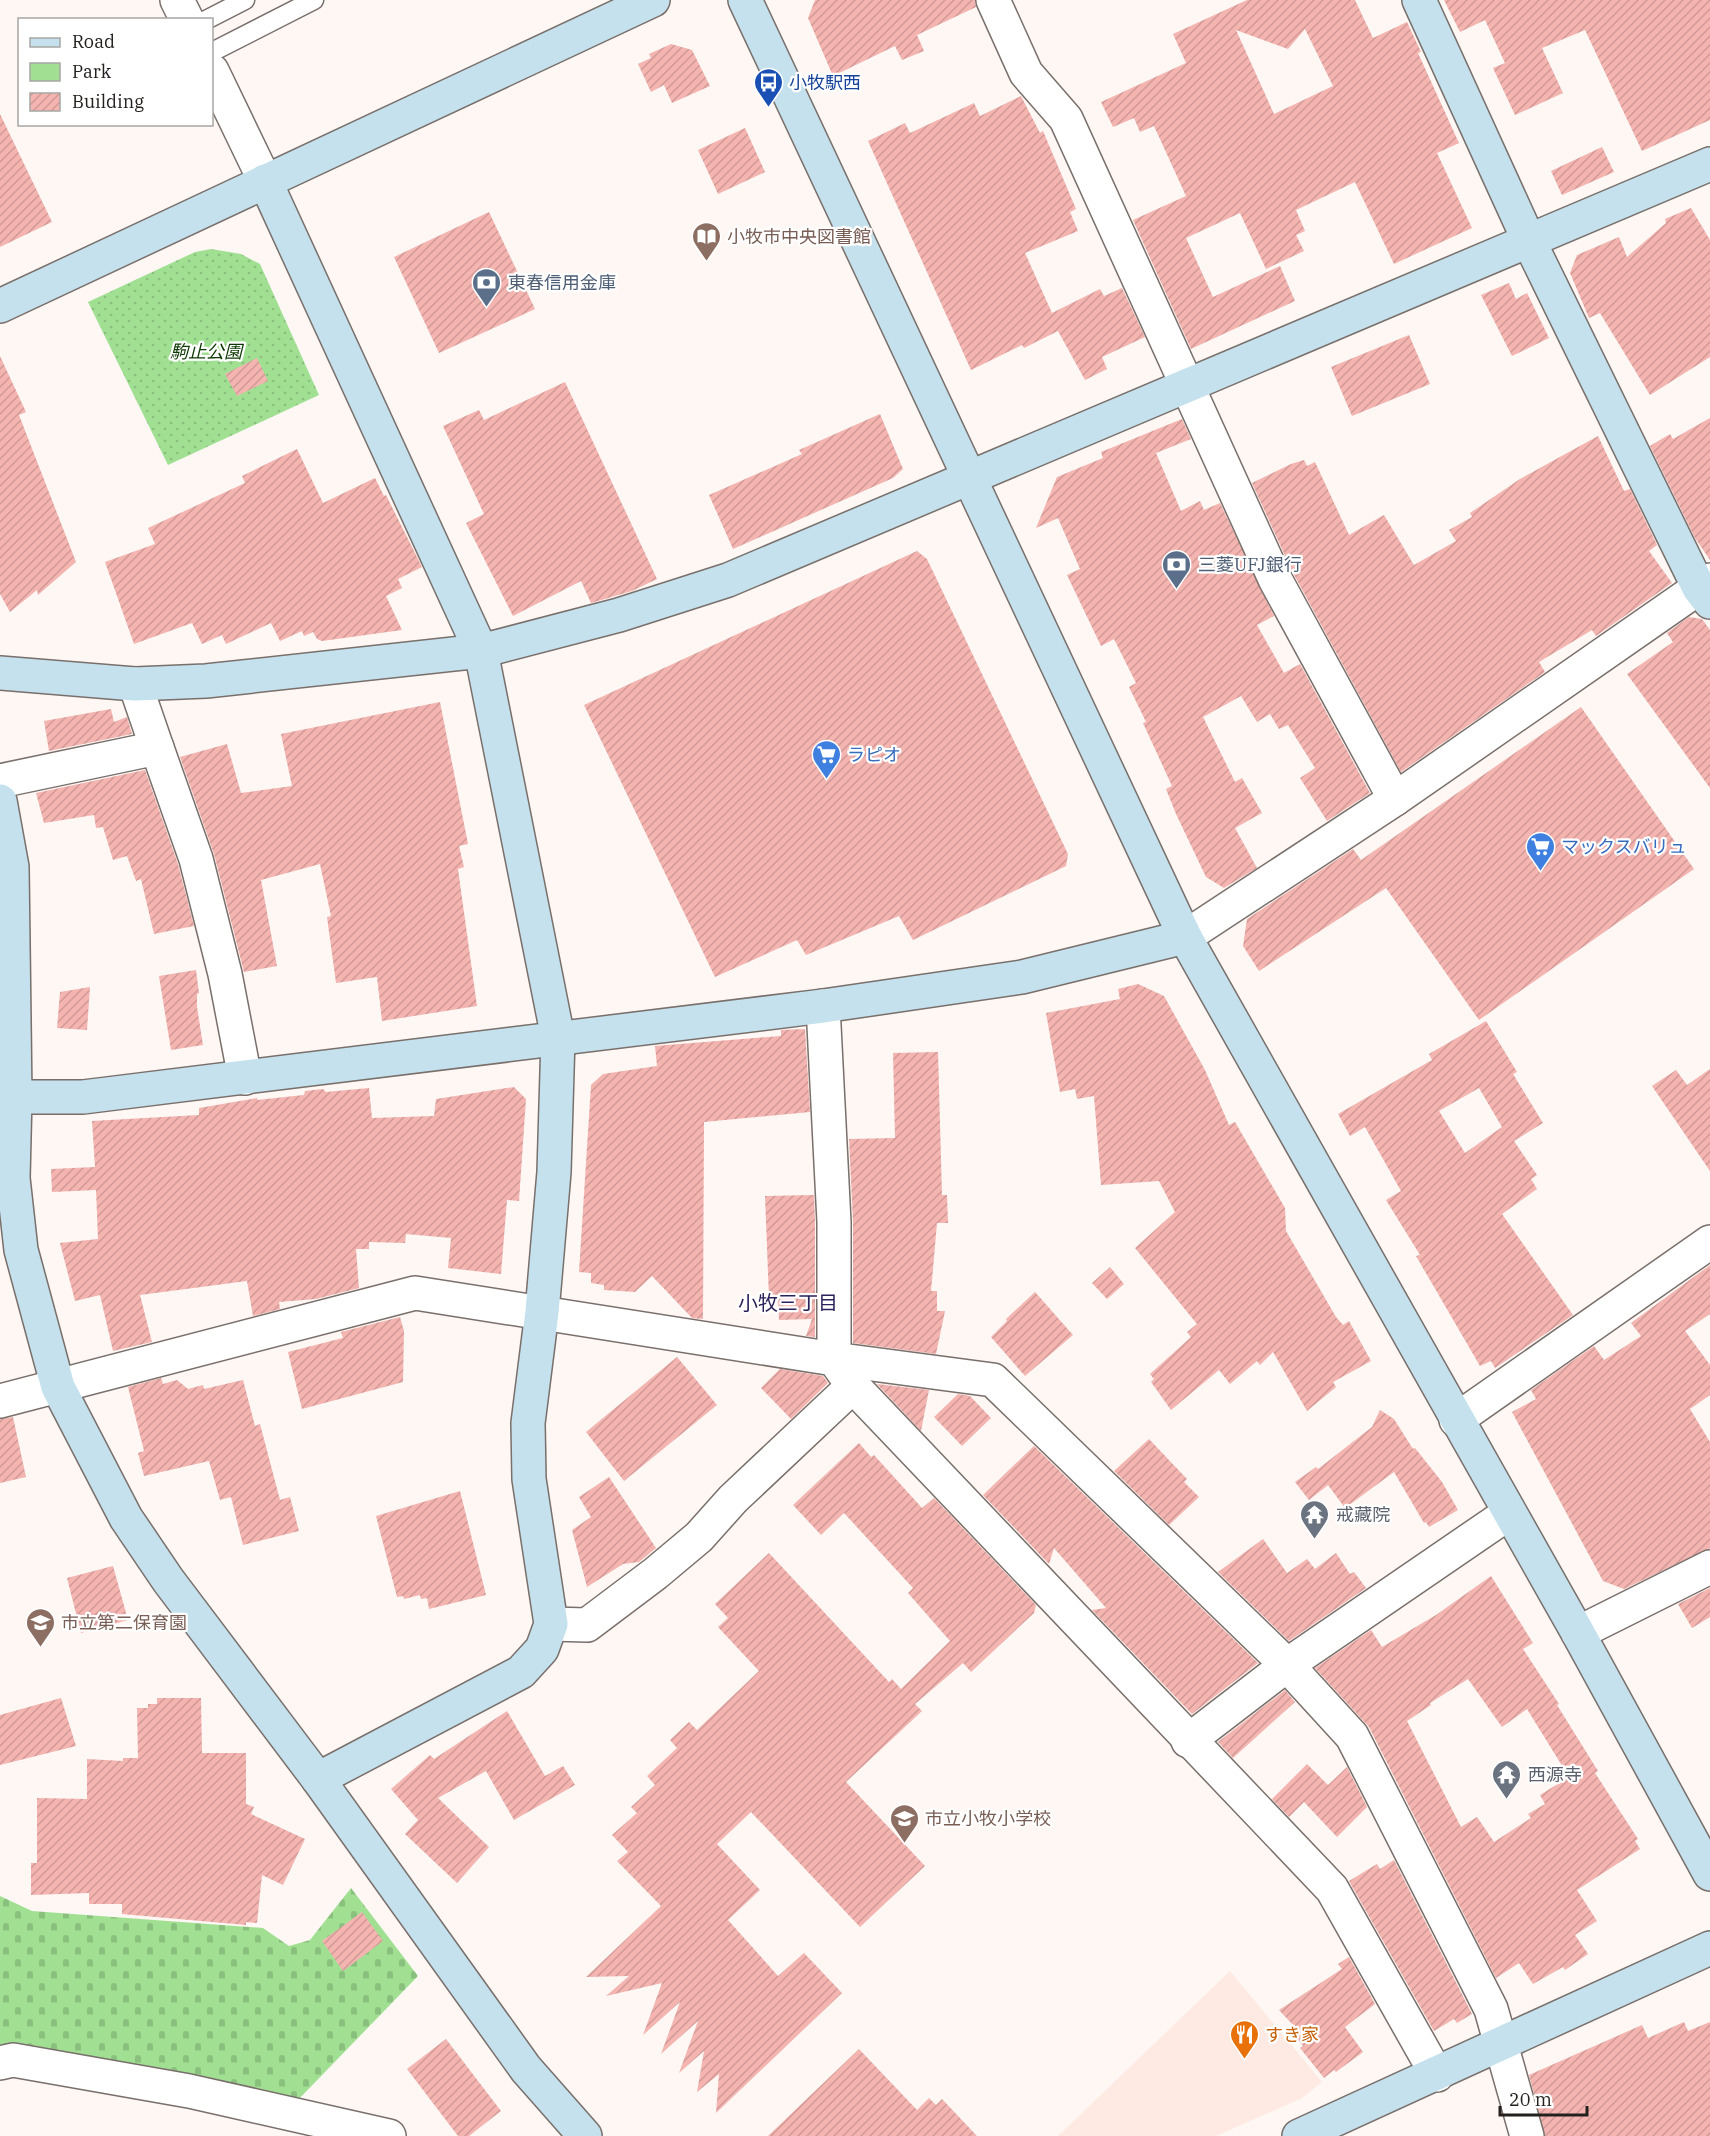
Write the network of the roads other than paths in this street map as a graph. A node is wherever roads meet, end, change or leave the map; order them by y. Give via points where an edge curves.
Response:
1 (177, 0) edge
2 (245, 0) edge
3 (314, 0) edge
4 (653, 0) edge
5 (745, 0) edge
6 (1419, 0) edge
7 (1000, 2) edge
8 (186, 18) edge
9 (210, 18) edge
10 (213, 51) edge
11 (213, 73) edge
12 (1710, 164) edge
13 (265, 181) junction
14 (1529, 241) junction
15 (0, 306) edge
16 (1187, 386) junction
17 (968, 479) junction
18 (1706, 590) edge
19 (481, 651) junction
20 (0, 673) edge
21 (135, 684) junction
22 (158, 748) junction
23 (0, 781) edge
24 (1395, 799) junction
25 (0, 801) edge
26 (1185, 937) junction
27 (824, 1006) junction
28 (558, 1038) junction
29 (245, 1078) junction
30 (8, 1096) edge
31 (6, 1180) edge
32 (1710, 1242) edge
33 (542, 1312) junction
34 (834, 1359) junction
35 (853, 1386) junction
36 (57, 1388) junction
37 (0, 1401) edge
38 (1456, 1419) junction
39 (1509, 1514) junction
40 (1710, 1567) edge
41 (551, 1624) junction
42 (1578, 1633) junction
43 (1287, 1665) junction
44 (1188, 1741) junction
45 (318, 1779) junction
46 (1710, 1874) edge
47 (1710, 1948) edge
48 (1503, 2044) junction
49 (0, 2063) edge
50 (1437, 2075) junction
51 (389, 2136) edge
52 (585, 2136) edge
53 (1299, 2136) edge
54 (1527, 2136) edge

1 - 8 street
2 - 9 lane
3 - 10 lane
4 - 13 street
5 - 17 street
6 - 14 street
7 - 16 street via 1026,74 1066,119
11 - 13 street
12 - 14 street
13 - 15 street
13 - 19 street
14 - 16 street
14 - 18 street
16 - 17 street
16 - 24 street via 1275,579
17 - 19 street via 728,580 619,615
17 - 26 street
18 - 24 street
19 - 21 street via 206,681
19 - 28 street
20 - 21 street
21 - 22 street
22 - 23 street
22 - 29 street via 196,859 225,974
24 - 26 street
25 - 30 street via 12,867
26 - 27 street via 1022,977
26 - 38 street
27 - 28 street
27 - 34 street via 834,1222
28 - 29 street
28 - 33 street via 554,1172
29 - 30 street via 83,1097
30 - 31 street
31 - 36 street
32 - 38 street
33 - 34 street
33 - 36 street via 415,1293
33 - 41 street via 528,1424 529,1479
34 - 35 street
34 - 43 street via 993,1380
35 - 41 street via 699,1537 656,1573 587,1625
35 - 44 street
36 - 37 street
36 - 45 street via 126,1518
38 - 39 street
39 - 42 street
39 - 43 street
40 - 42 street
41 - 45 street via 542,1649 521,1672
42 - 46 street
43 - 44 street
43 - 48 street via 1352,1736 1491,2009
44 - 50 street via 1332,1888
45 - 52 street via 526,2068
47 - 48 street
48 - 50 street
48 - 54 street
49 - 51 street via 13,2060 189,2091
50 - 53 street

